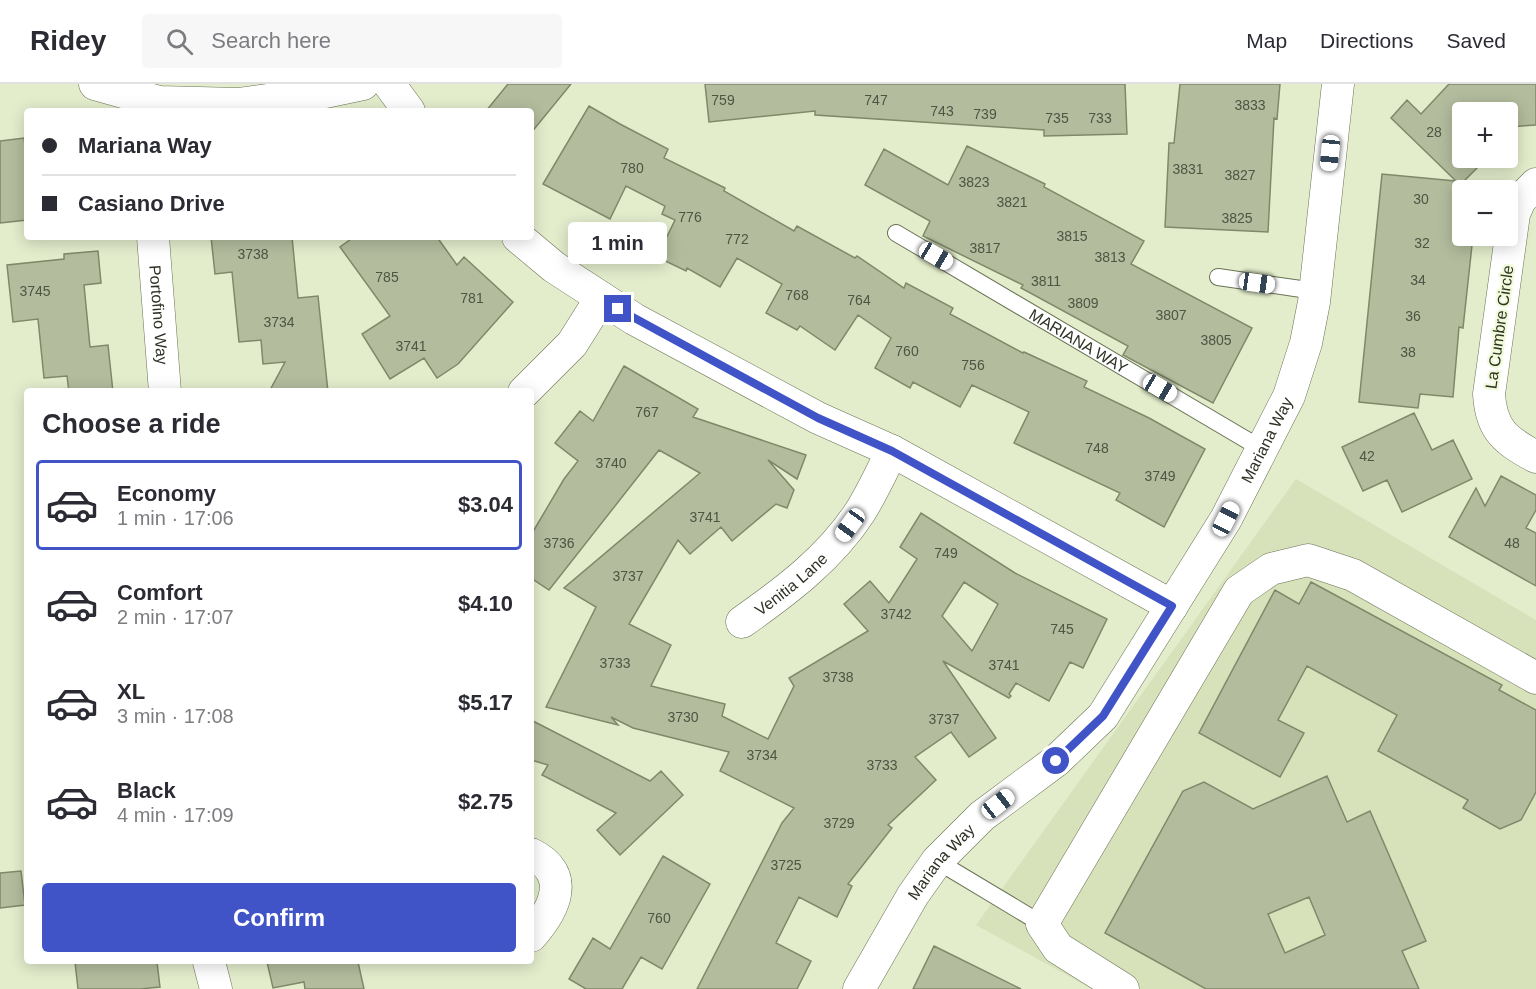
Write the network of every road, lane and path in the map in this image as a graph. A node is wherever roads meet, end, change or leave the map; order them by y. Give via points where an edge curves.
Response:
1 (95, 84) edge
2 (363, 84) edge
3 (389, 84) edge
4 (1338, 84) edge
5 (159, 106) edge
6 (407, 108) edge
7 (1536, 184) edge
8 (896, 232) dead end
9 (153, 240) edge
10 (522, 240) edge
11 (1218, 277) dead end
12 (1315, 291) junction
13 (601, 298) junction
14 (165, 388) edge
15 (528, 388) edge
16 (1262, 448) junction
17 (892, 451) junction
18 (1536, 457) edge
19 (1172, 606) junction
20 (742, 622) dead end
21 (1536, 678) edge
22 (534, 856) edge
23 (937, 861) junction
24 (1042, 924) junction
25 (534, 932) edge
26 (210, 964) edge
27 (216, 989) edge
28 (859, 989) edge
29 (1123, 989) edge

1 - 5 street
2 - 5 street via 238,104
3 - 6 street
4 - 12 street, Mariana Way
7 - 18 street, La Cumbre Circle via 1520,200 1514,214 1489,394 1492,416 1502,435
8 - 16 lane, MARIANA WAY
9 - 14 street, Portofino Way
10 - 13 street
11 - 12 lane
12 - 16 street, Mariana Way via 1306,343 1292,385
13 - 15 street via 572,344
13 - 17 street via 818,418
16 - 19 street, Mariana Way via 1226,519
17 - 19 street
17 - 20 street, Venitia Lane via 861,511 840,540 785,591
19 - 23 street, Mariana Way via 1103,716 1056,761 982,816
21 - 24 street via 1353,575 1308,560 1271,569 1239,591
22 - 25 street via 551,868 556,881 548,912
23 - 24 lane
23 - 28 street, Mariana Way
24 - 29 street via 1058,948
26 - 27 street

